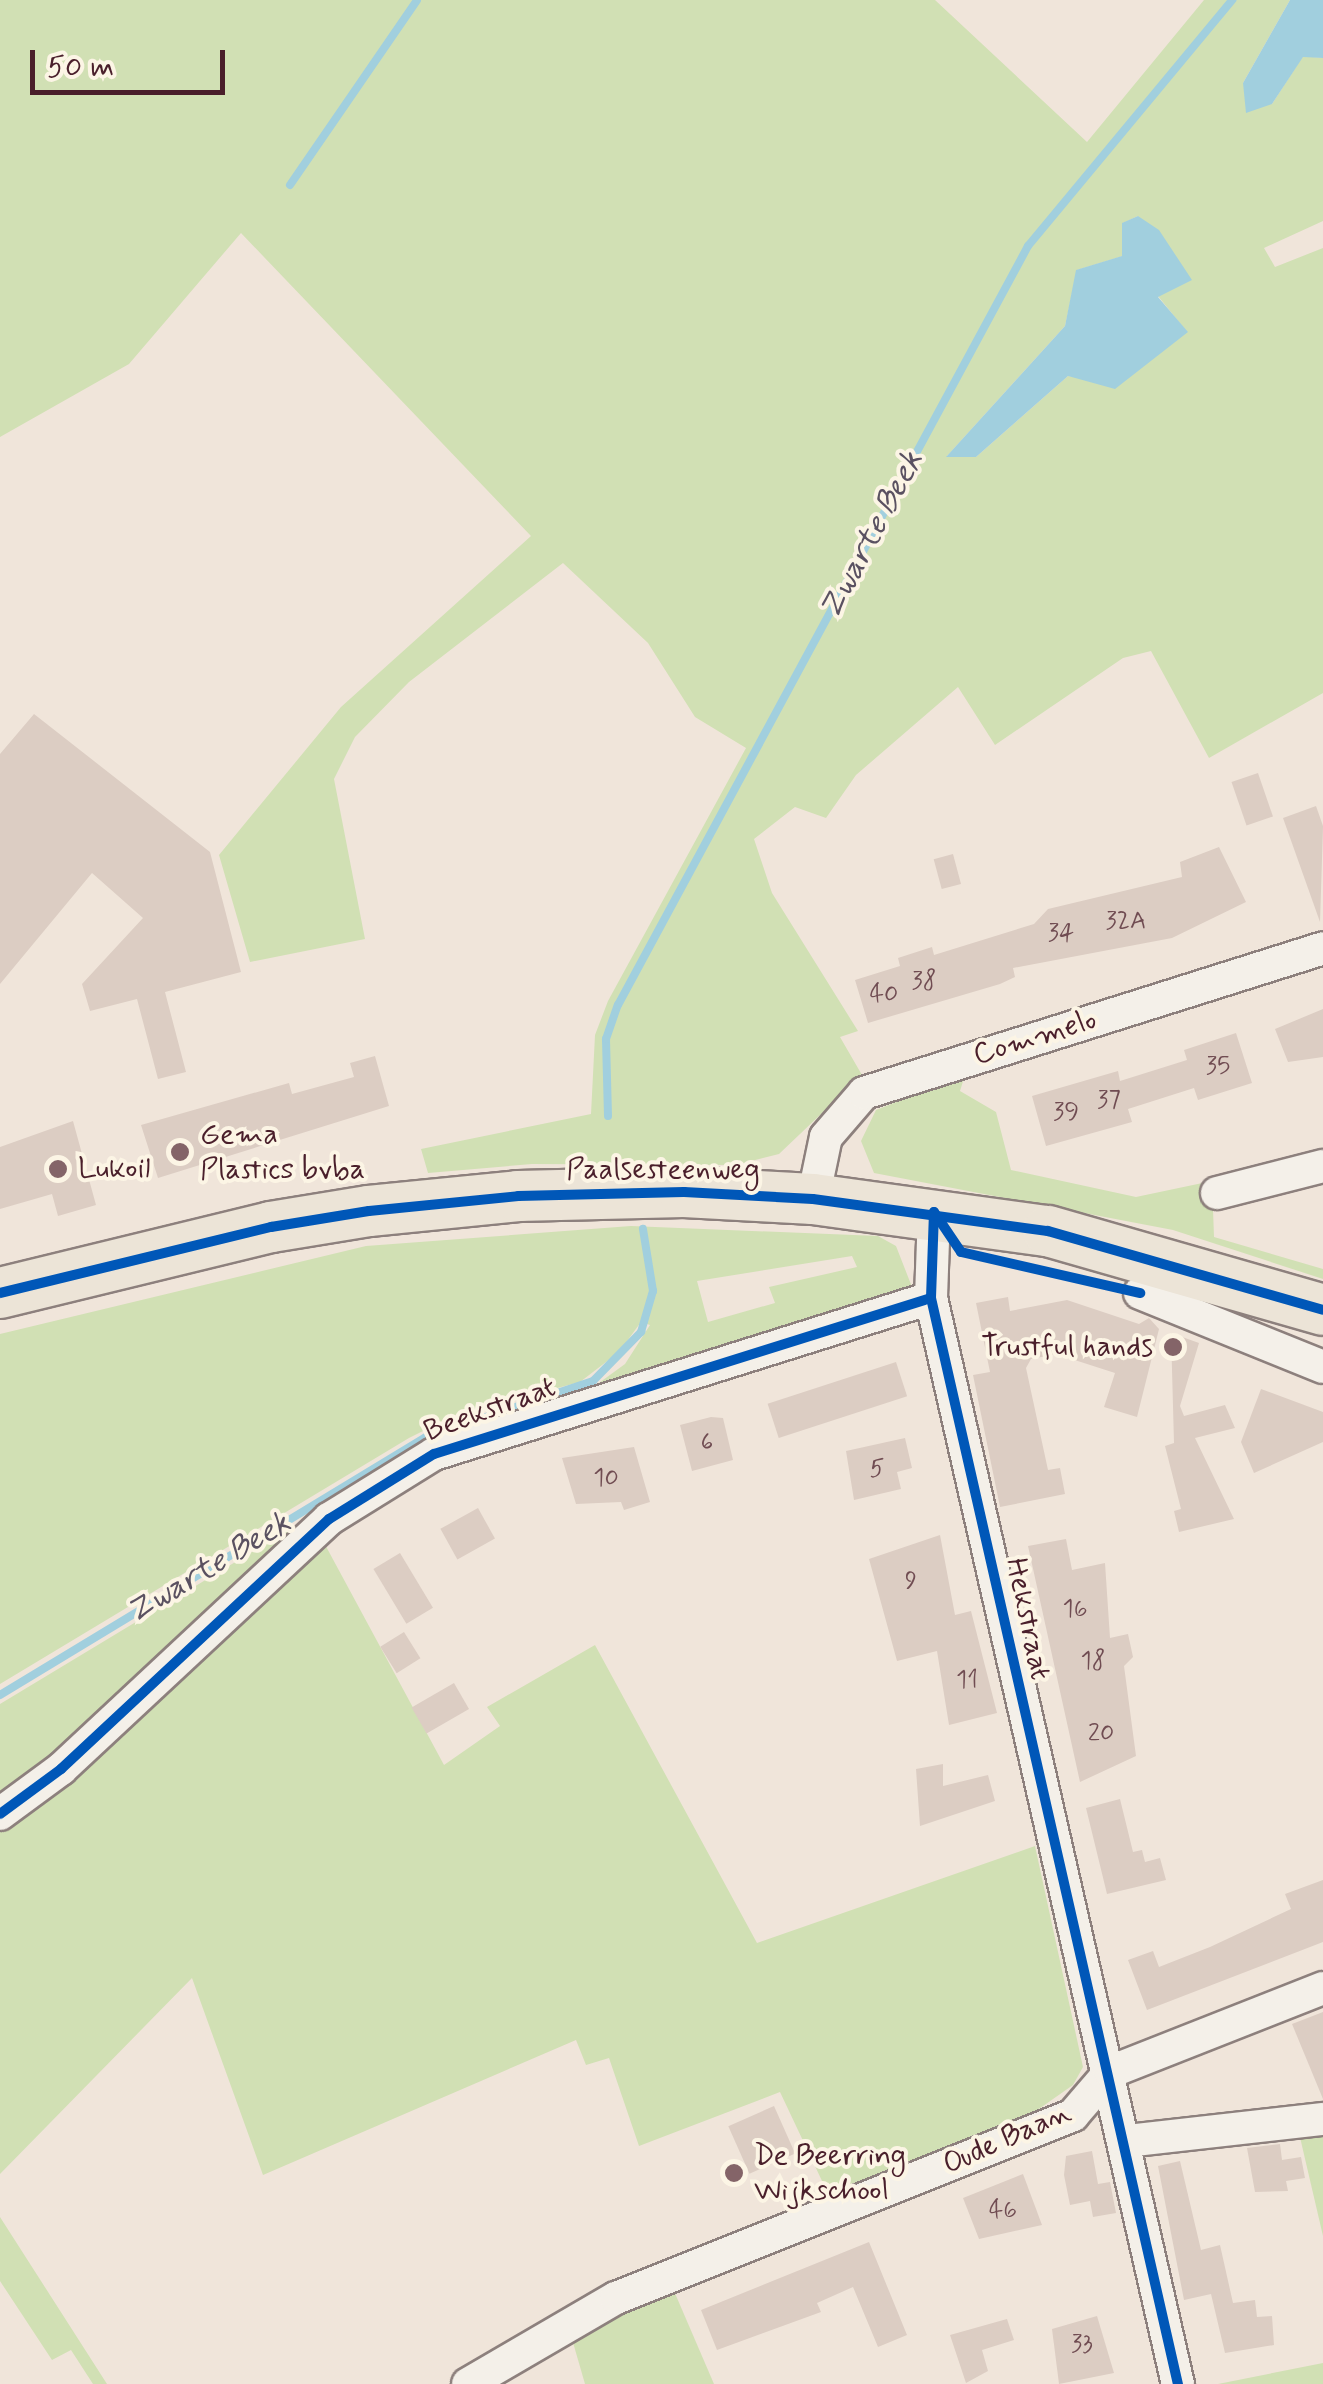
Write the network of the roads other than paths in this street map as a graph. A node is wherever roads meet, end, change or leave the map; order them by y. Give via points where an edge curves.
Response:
1 (1323, 948) edge
2 (1323, 1166) edge
3 (1217, 1193) dead end
4 (813, 1199) junction
5 (934, 1212) junction
6 (1140, 1293) dead end
7 (0, 1294) edge
8 (931, 1298) junction
9 (1323, 1310) edge
10 (1323, 1367) edge
11 (0, 1814) edge
12 (1323, 1988) edge
13 (1110, 2072) junction
14 (1323, 2119) edge
15 (1126, 2141) junction
16 (468, 2384) edge
17 (1178, 2384) edge

1 - 4 street, Commelo via 864,1094 826,1138
2 - 3 street
4 - 5 main road, Paalsesteenweg
4 - 7 main road, Paalsesteenweg via 601,1193 434,1203 271,1227
5 - 8 street, Hekstraat
5 - 9 main road, Paalsesteenweg via 1120,1248
6 - 10 street
8 - 11 street, Beekstraat via 434,1454 329,1520 61,1769
8 - 13 street, Hekstraat via 1094,2033
12 - 13 street, Oude Baan
13 - 15 street, Hekstraat
13 - 16 street, Oude Baan via 1073,2115 616,2298
14 - 15 street
15 - 17 street, Hekstraat

